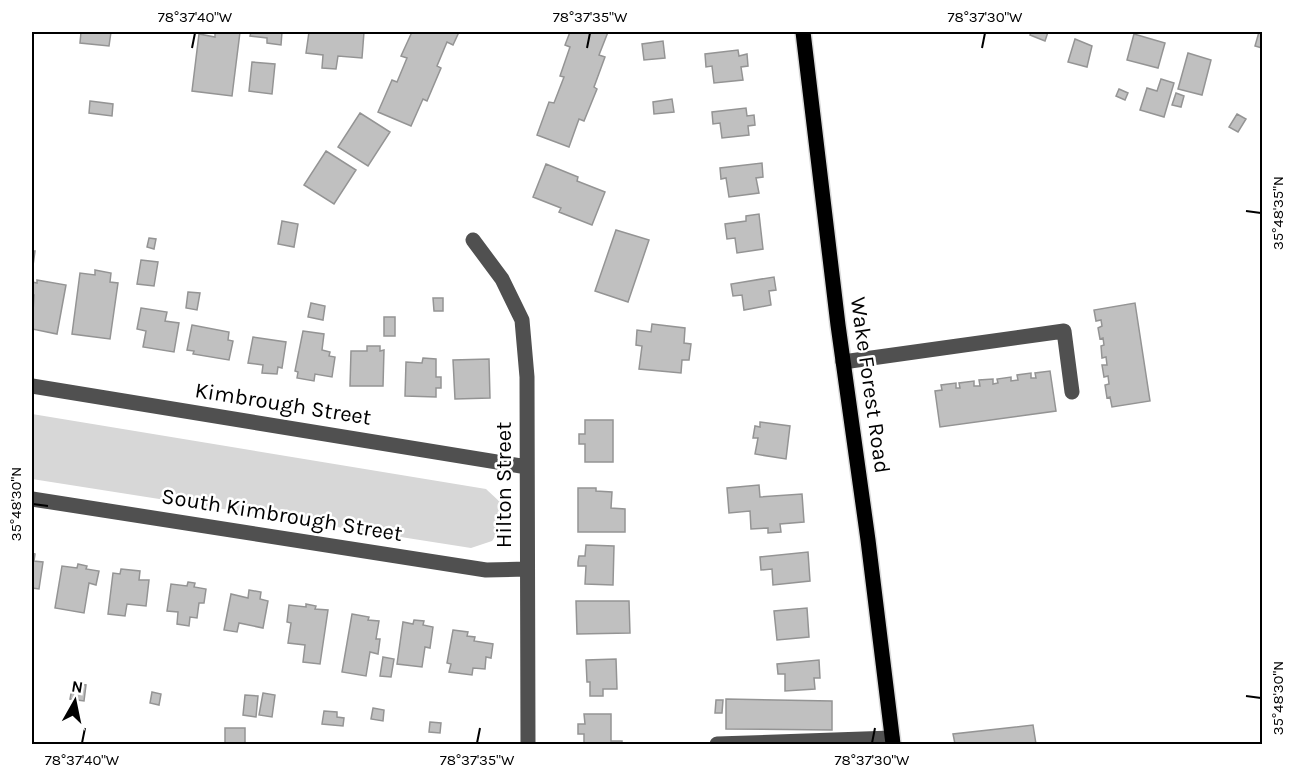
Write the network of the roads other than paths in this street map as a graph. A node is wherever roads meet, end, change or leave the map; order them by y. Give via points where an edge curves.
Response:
1 (803, 32) edge
2 (473, 240) dead end
3 (843, 362) junction
4 (32, 386) edge
5 (1072, 393) dead end
6 (527, 467) junction
7 (32, 499) edge
8 (526, 569) junction
9 (893, 741) edge
10 (528, 744) edge
11 (717, 744) edge

1 - 3 main road, Wake Forest Road
2 - 6 street, Hilton Street via 501,279 522,320 527,377
3 - 5 street via 1064,331
3 - 9 main road, Wake Forest Road
4 - 6 street, Kimbrough Street
6 - 8 street, Hilton Street
7 - 8 street, South Kimbrough Street via 486,570
8 - 10 street, Hilton Street
9 - 11 street

